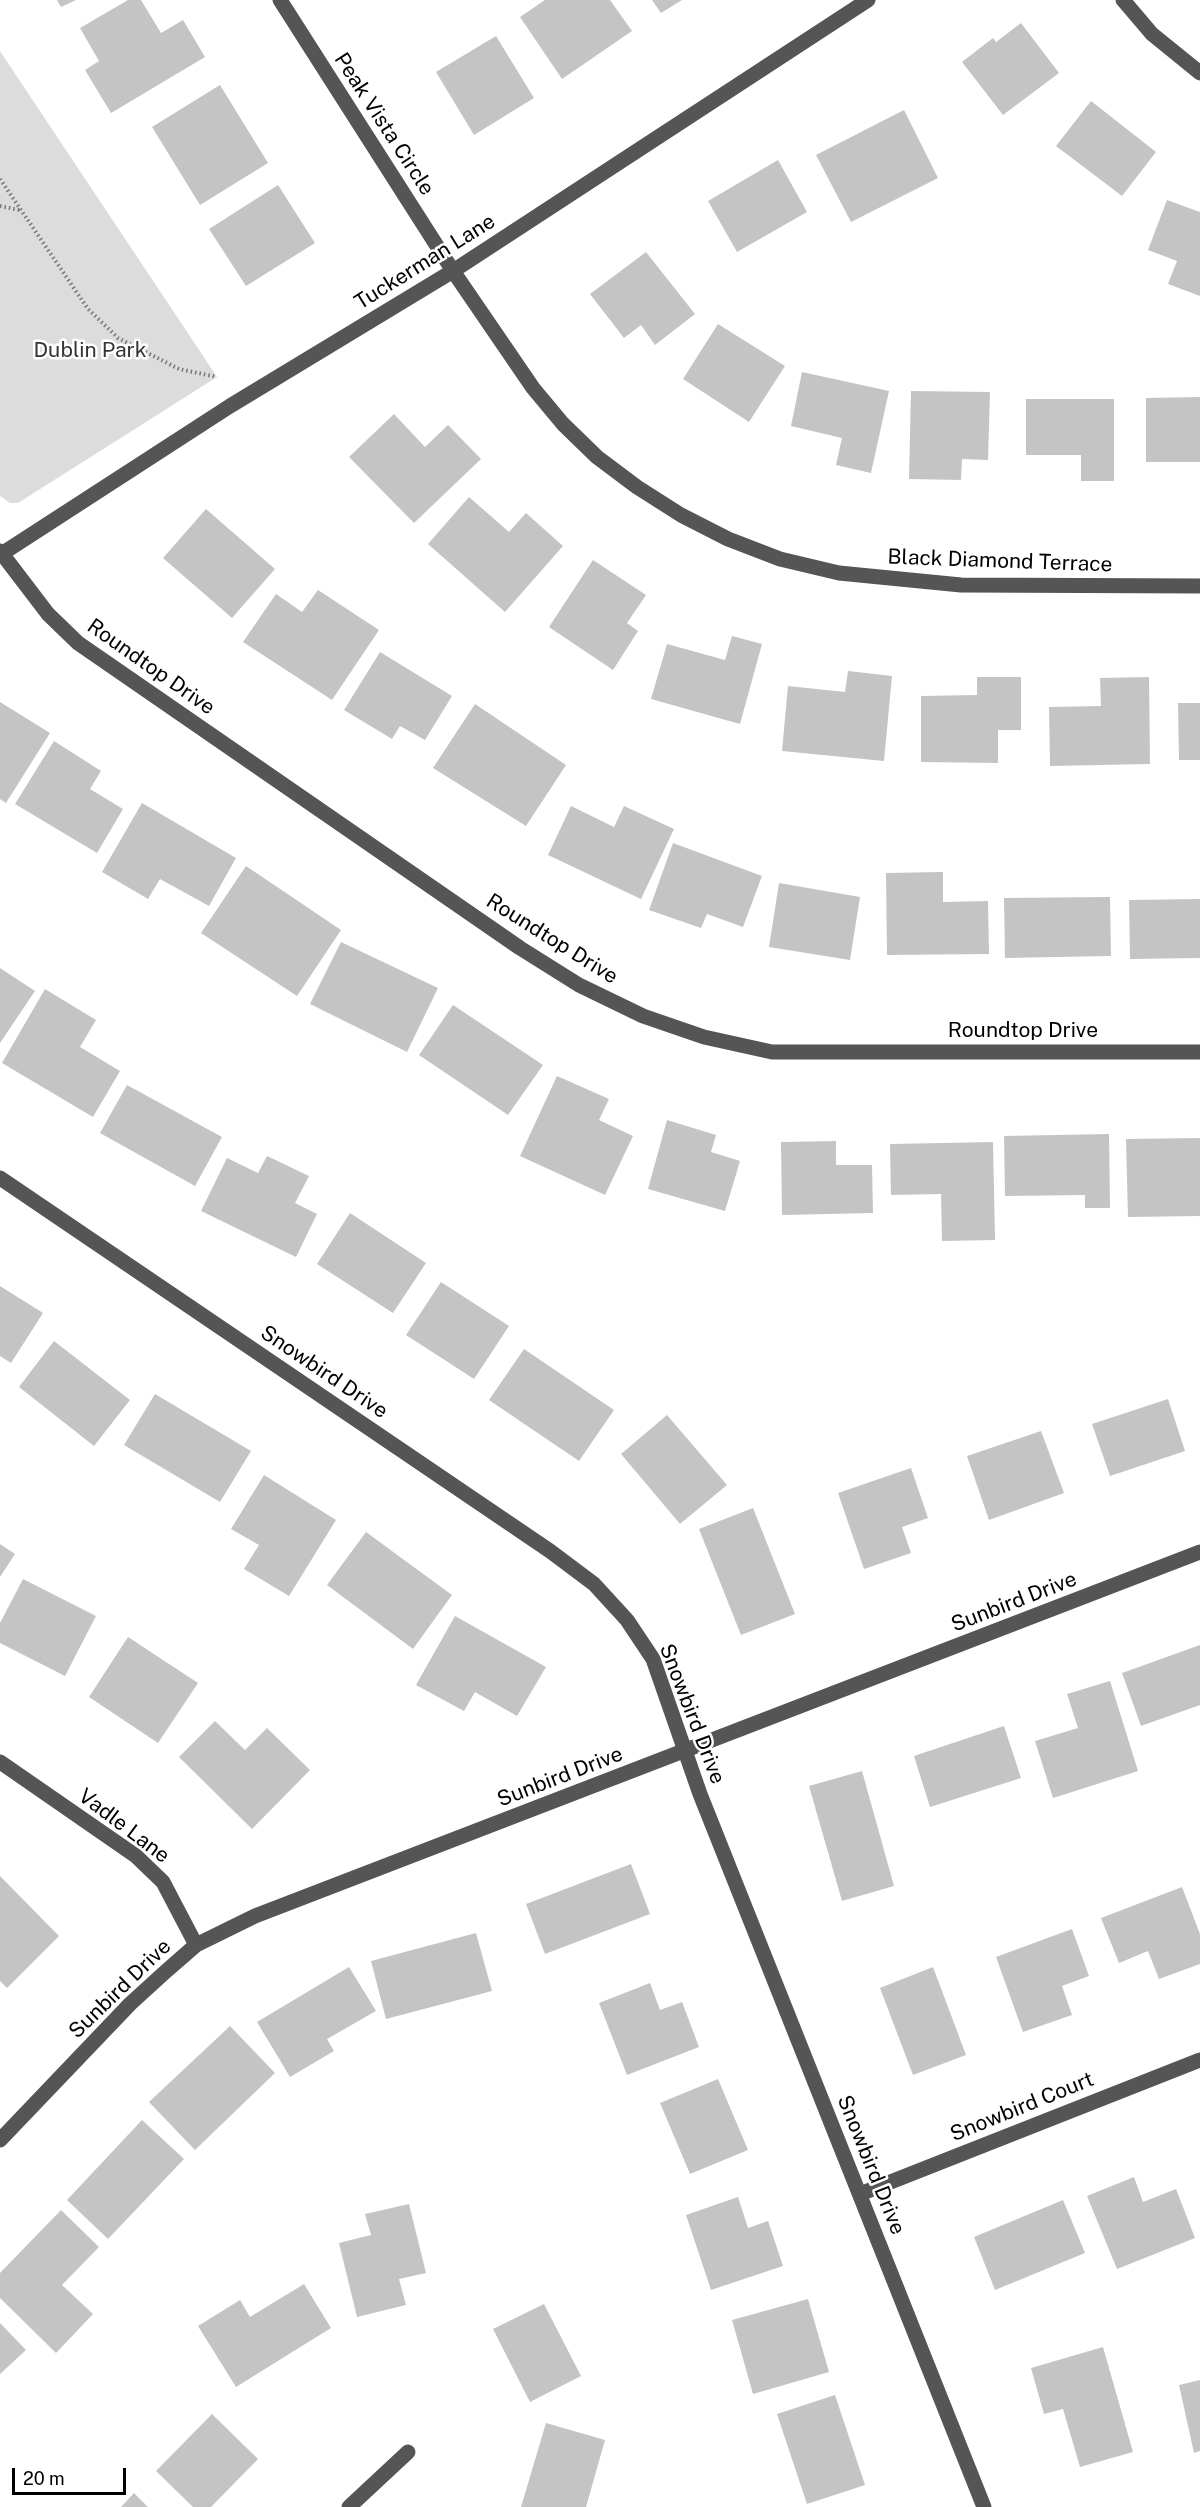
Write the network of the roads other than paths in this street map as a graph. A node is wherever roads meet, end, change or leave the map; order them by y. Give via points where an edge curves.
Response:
1 (280, 0) edge
2 (868, 0) edge
3 (1123, 0) edge
4 (1200, 73) edge
5 (453, 271) junction
6 (1, 553) edge
7 (1200, 586) edge
8 (1200, 1052) edge
9 (0, 1178) edge
10 (1200, 1552) edge
11 (686, 1751) junction
12 (0, 1762) edge
13 (196, 1945) junction
14 (1200, 2060) edge
15 (0, 2140) edge
16 (860, 2194) junction
17 (408, 2452) dead end
18 (349, 2507) edge
19 (984, 2507) edge

1 - 5 street, Peak Vista Circle
2 - 5 street, Tuckerman Lane
3 - 4 street via 1152,34
5 - 6 street, Tuckerman Lane via 230,406
5 - 7 street, Black Diamond Terrace via 533,388 563,424 637,487 728,539 780,559 839,573 896,580 961,585
6 - 8 street, Roundtop Drive via 48,614 78,643 520,948 579,985 642,1016 704,1037 772,1052
9 - 11 street, Snowbird Drive via 594,1584 627,1620 653,1659
10 - 11 street, Sunbird Drive
11 - 13 street, Sunbird Drive via 255,1916
11 - 16 street, Snowbird Drive
12 - 13 street, Vadle Lane via 136,1856 163,1882
13 - 15 street, Sunbird Drive via 130,2004
14 - 16 street, Snowbird Court
16 - 19 street, Snowbird Drive
17 - 18 street

